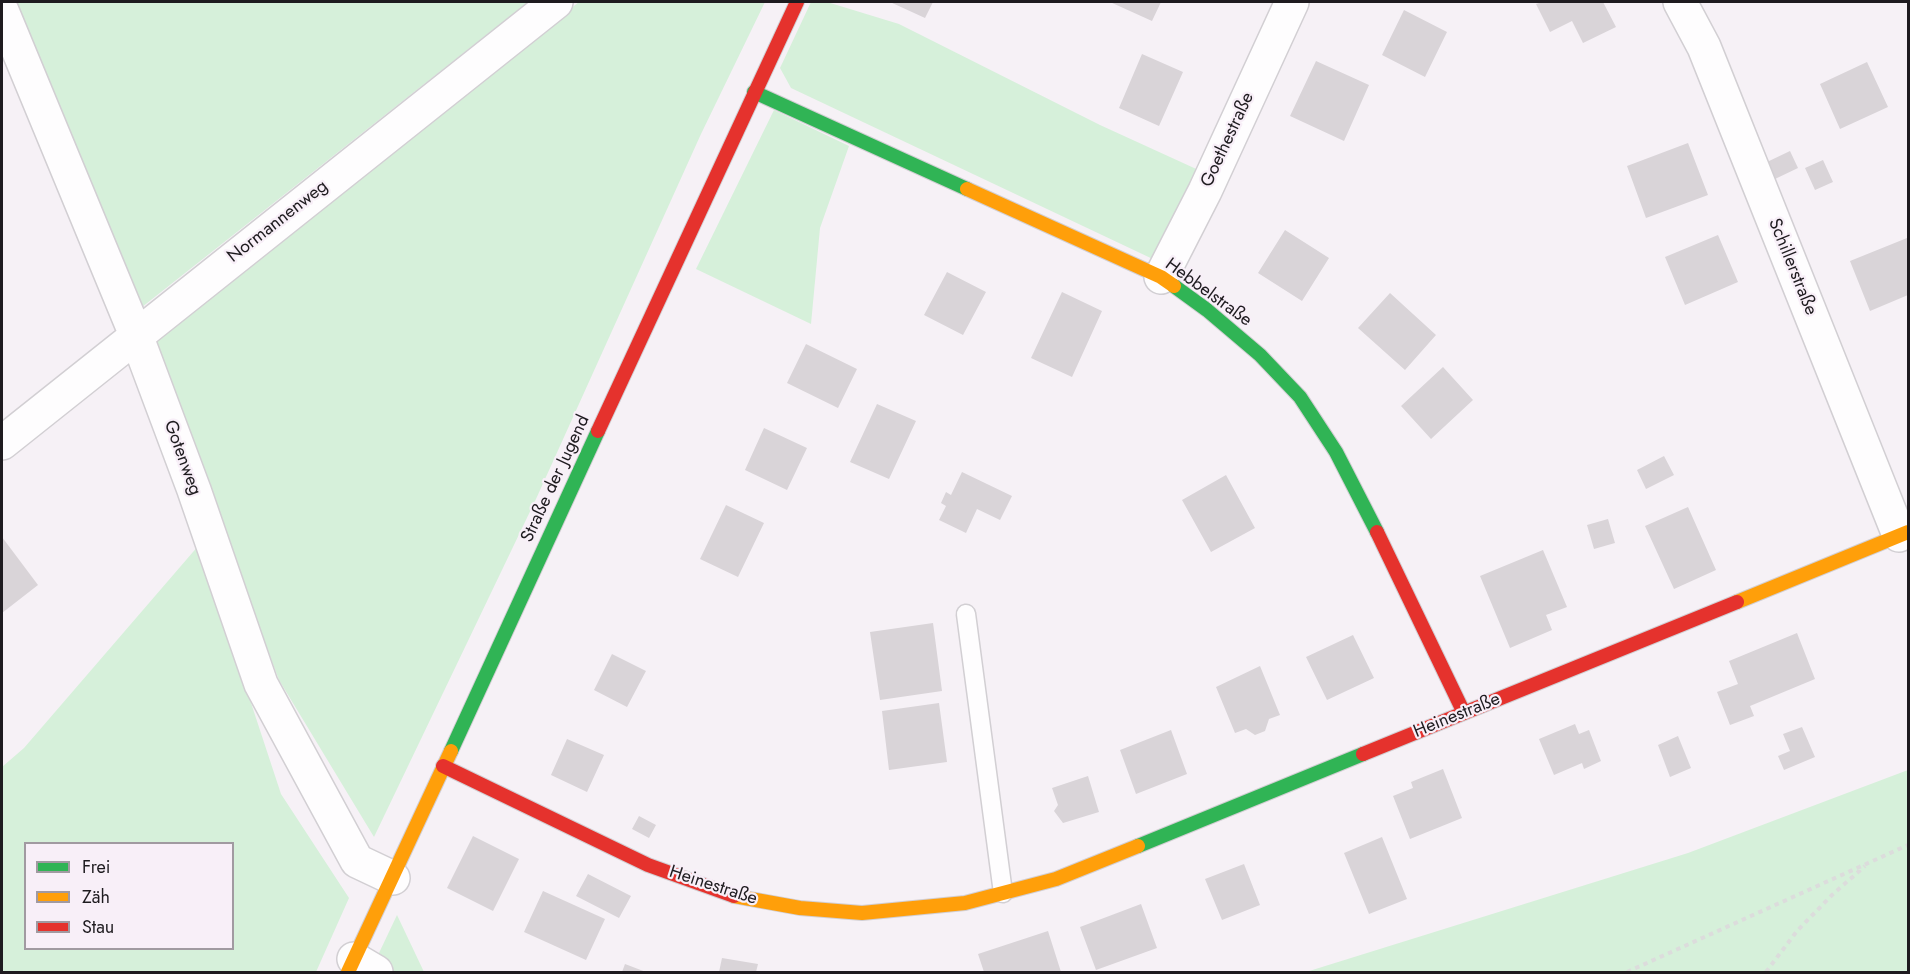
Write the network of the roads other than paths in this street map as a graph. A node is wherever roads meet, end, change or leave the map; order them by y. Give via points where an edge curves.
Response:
1 (556, 2) edge
2 (796, 2) edge
3 (1292, 2) edge
4 (1680, 2) edge
5 (2, 12) edge
6 (754, 93) junction
7 (1161, 277) junction
8 (136, 335) junction
9 (2, 443) edge
10 (1904, 534) edge
11 (966, 614) dead end
12 (1464, 713) junction
13 (443, 766) junction
14 (393, 879) junction
15 (1004, 893) junction
16 (359, 968) edge

1 - 8 street, Normannenweg
2 - 6 street, Straße der Jugend
3 - 7 street, Goethestraße
4 - 10 street, Schillerstraße via 1704,47
5 - 8 street, Gotenweg
6 - 7 street, Hebbelstraße
6 - 13 street, Straße der Jugend
7 - 12 street, Hebbelstraße via 1260,355 1300,397 1359,493
8 - 9 street, Normannenweg
8 - 14 street, Gotenweg via 261,684 357,861
10 - 12 street, Heinestraße
11 - 15 lane
12 - 15 street, Heinestraße via 1056,879
13 - 14 street, Straße der Jugend
13 - 15 street, Heinestraße via 648,865 749,901 862,913 965,903
14 - 16 street, Straße der Jugend

